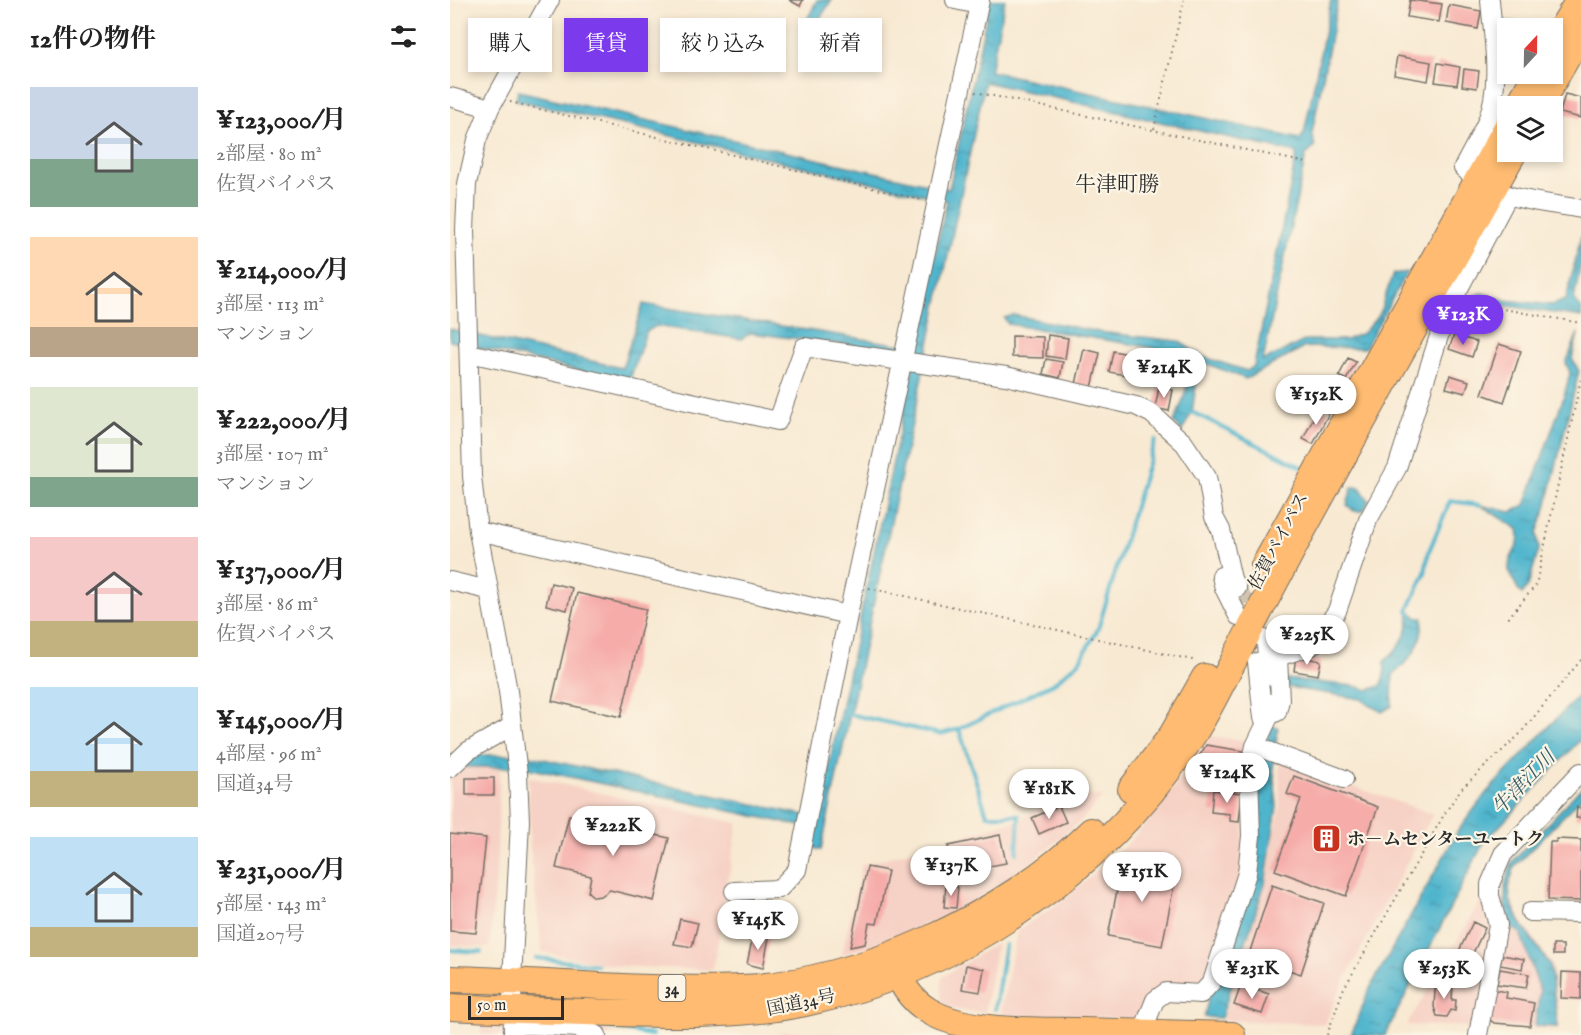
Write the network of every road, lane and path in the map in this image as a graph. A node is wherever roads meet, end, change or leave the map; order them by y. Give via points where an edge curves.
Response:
1 (550, 0) edge
2 (955, 0) edge
3 (1184, 0) edge
4 (1489, 0) edge
5 (1579, 0) edge
6 (979, 2) edge
7 (1563, 26) edge
8 (1581, 33) edge
9 (988, 94) dead end
10 (1545, 96) edge
11 (450, 97) edge
12 (492, 103) junction
13 (1154, 129) junction
14 (1499, 162) edge
15 (1508, 162) edge
16 (1307, 163) dead end
17 (1492, 189) junction
18 (936, 203) junction
19 (1581, 209) edge
20 (1471, 292) dead end
21 (1581, 323) edge
22 (1413, 333) junction
23 (1435, 348) junction
24 (468, 353) junction
25 (913, 362) junction
26 (1581, 380) edge
27 (1214, 517) junction
28 (478, 531) junction
29 (450, 580) edge
30 (855, 584) junction
31 (1237, 588) tunnel mouth
32 (488, 591) junction
33 (848, 615) junction
34 (1508, 618) dead end
35 (1249, 630) junction
36 (1581, 660) edge
37 (1210, 667) junction
38 (1267, 722) junction
39 (512, 726) junction
40 (1255, 746) junction
41 (450, 768) edge
42 (1344, 779) dead end
43 (1578, 782) edge
44 (734, 891) dead end
45 (1530, 912) dead end
46 (1581, 914) edge
47 (894, 965) junction
48 (450, 979) edge
49 (512, 981) junction
50 (450, 1007) edge
51 (513, 1023) edge
52 (1002, 1032) edge
53 (1142, 1034) edge
54 (597, 1035) edge
55 (1232, 1035) edge
56 (1327, 1035) edge
57 (1478, 1035) edge

1 - 12 street
2 - 6 street
3 - 13 path
4 - 17 street via 1495,68 1493,96 1488,120 1463,168
5 - 7 highway
6 - 18 street
8 - 10 highway
9 - 13 path
11 - 12 street
12 - 18 path
12 - 24 street via 477,140 467,184
13 - 16 path
14 - 17 highway, 佐賀バイパス / 34
15 - 17 highway, 佐賀バイパス / 34
17 - 19 street
17 - 22 highway, 佐賀バイパス / 34
17 - 23 street
17 - 35 highway, 佐賀バイパス / 34
18 - 25 street via 907,340
20 - 21 path via 1481,305
22 - 23 street
22 - 35 highway, 佐賀バイパス / 34
23 - 38 street via 1397,468 1368,520 1337,611 1312,646 1278,657 1280,700 1277,712
24 - 25 street via 778,421 804,347
24 - 28 street
25 - 27 street via 1006,376 1136,406 1152,414 1184,443 1207,477
25 - 30 street
26 - 34 path via 1536,585
27 - 31 street
27 - 35 street via 1210,534 1224,588
28 - 32 street
28 - 33 street
29 - 32 street
30 - 33 street
30 - 37 path via 1197,660
32 - 39 street
33 - 44 street via 797,870 779,889
35 - 37 highway, 佐賀バイパス / 34
35 - 38 street
35 - 47 highway, 佐賀バイパス / 34 via 1195,732 1146,798 1108,838 1074,870 1000,924 952,952
36 - 56 path via 1519,735 1455,797 1343,990
37 - 47 highway, 佐賀バイパス / 34 via 1172,735 1145,772 1078,844 1004,898
38 - 40 street
39 - 41 street via 468,752
39 - 49 street via 520,821
40 - 42 street
40 - 53 street via 1249,771 1251,836 1247,873 1212,982 1201,994 1166,992 1155,1000
43 - 57 street via 1503,854 1496,867 1490,896 1498,925
45 - 46 street
47 - 49 highway, 国道34号 / 34 via 742,988
47 - 51 highway, 国道34号 / 34 via 806,1003 754,1012
47 - 52 highway via 912,999 930,1012
48 - 49 highway, 国道34号 / 34
49 - 51 street
50 - 51 highway, 国道34号 / 34
51 - 54 street via 578,1028
52 - 53 highway
53 - 55 highway

